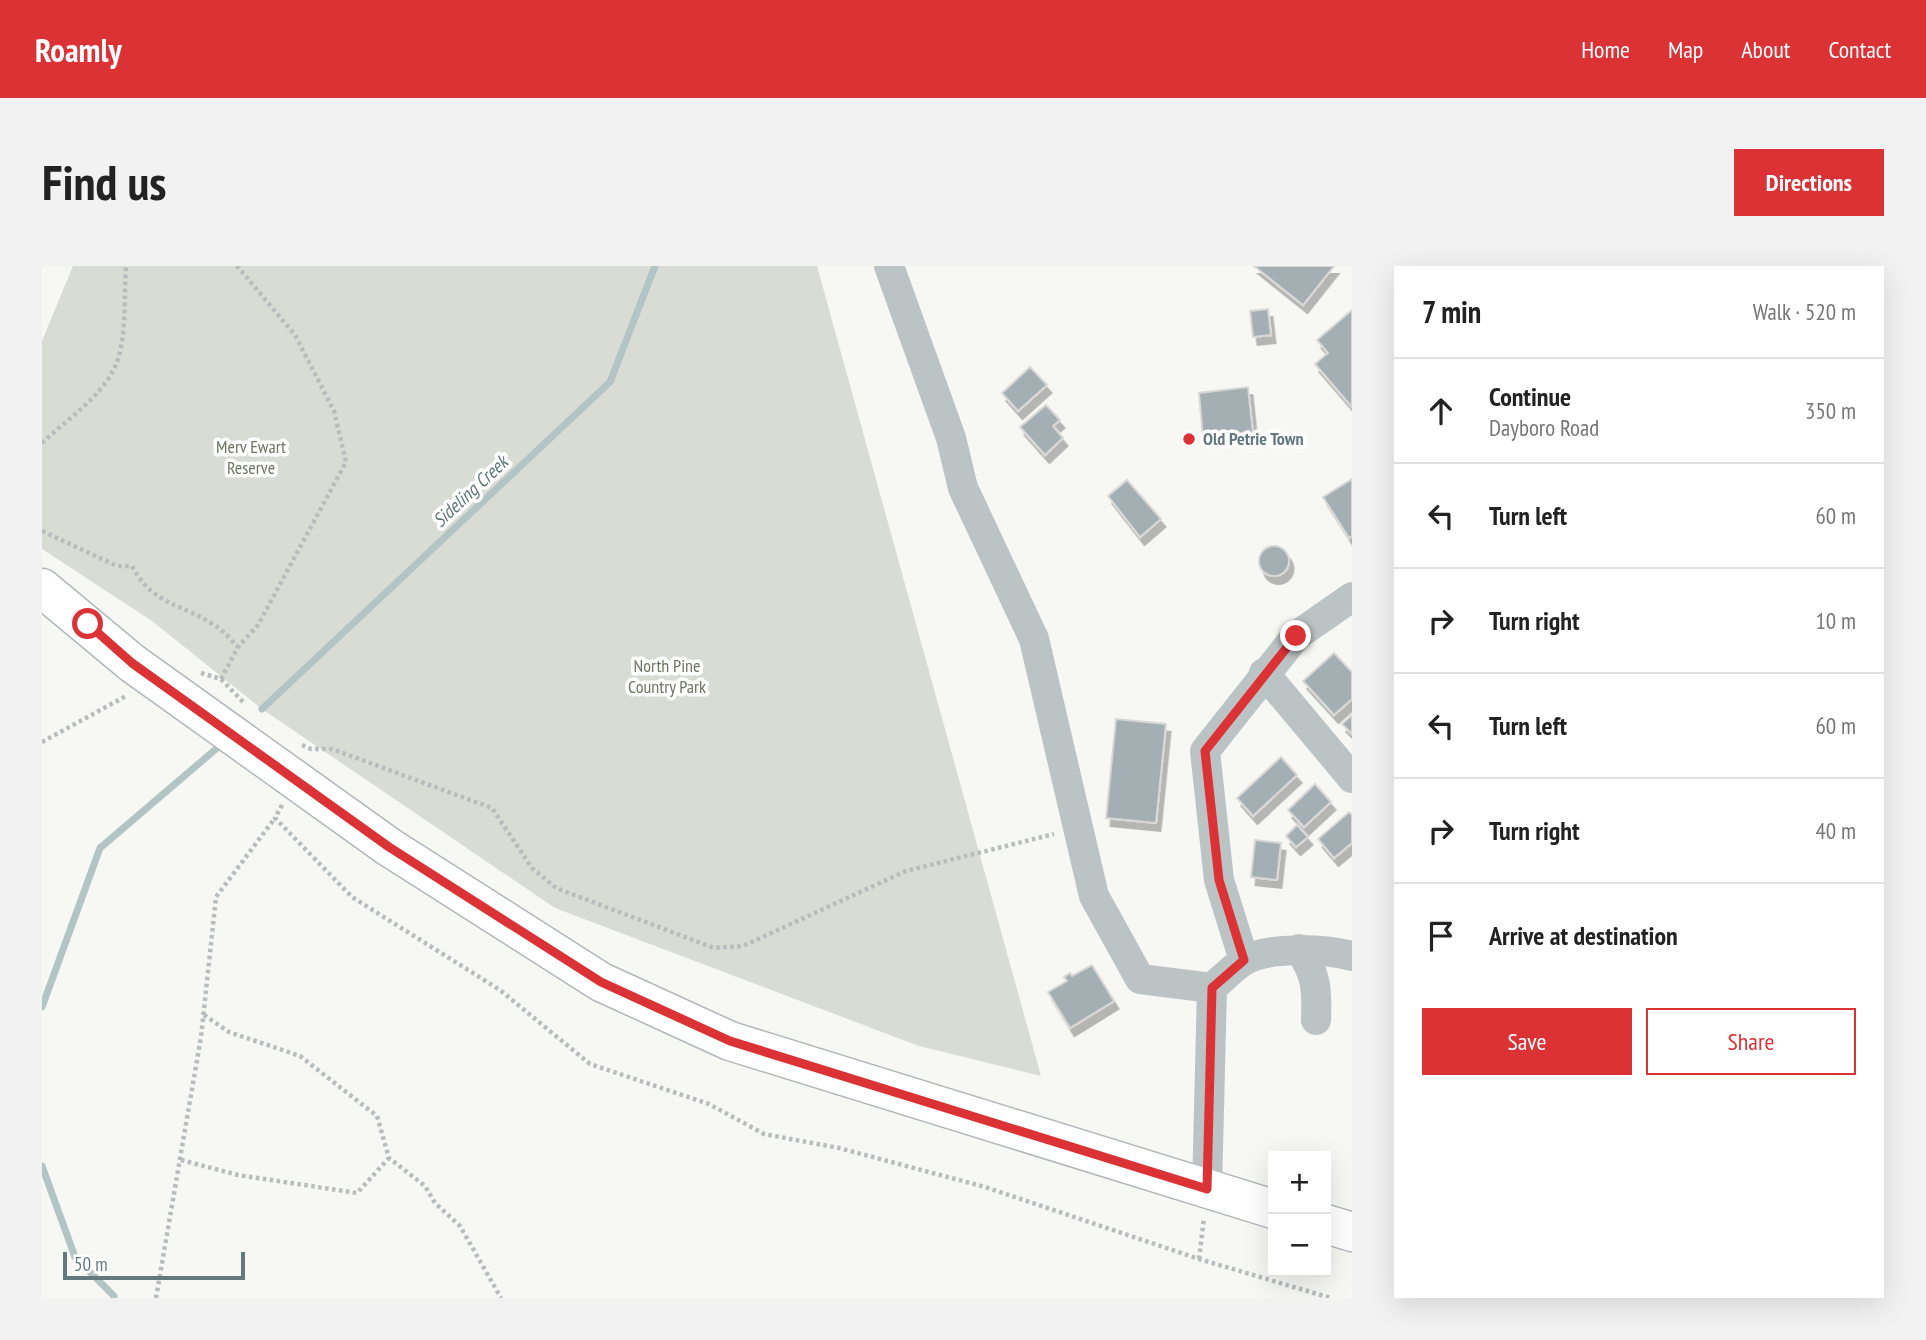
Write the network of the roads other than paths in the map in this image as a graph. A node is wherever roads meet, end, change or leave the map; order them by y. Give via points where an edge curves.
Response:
1 (889, 266) edge
2 (42, 588) edge
3 (1352, 597) edge
4 (42, 614) edge
5 (132, 663) junction
6 (1264, 673) junction
7 (1352, 778) edge
8 (1299, 949) junction
9 (1352, 956) edge
10 (1244, 960) junction
11 (1212, 988) junction
12 (1315, 1020) dead end
13 (1207, 1189) junction
14 (1268, 1207) edge
15 (1331, 1226) edge
16 (1352, 1232) edge

1 - 11 lane via 951,438 963,488 1034,639 1094,896 1140,979
2 - 5 main road
3 - 6 lane via 1296,636
4 - 5 main road via 78,638
5 - 13 main road, bridge via 389,847 601,982 730,1041
6 - 7 lane
6 - 10 lane via 1205,751 1219,880
8 - 9 lane
8 - 10 lane
8 - 12 lane via 1315,979
10 - 11 lane
11 - 13 lane
13 - 14 main road
15 - 16 main road

